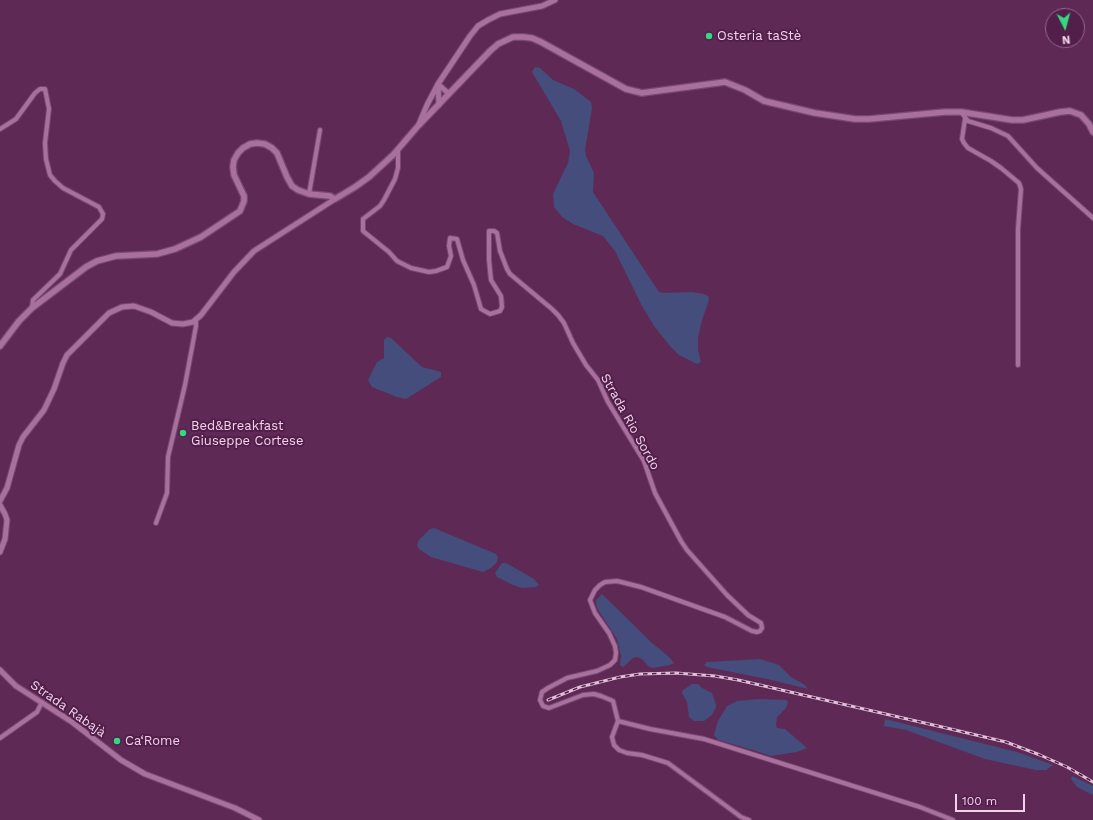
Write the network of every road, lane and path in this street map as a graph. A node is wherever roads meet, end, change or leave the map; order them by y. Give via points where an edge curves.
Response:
1 (555, 0) edge
2 (438, 84) junction
3 (449, 94) junction
4 (432, 95) junction
5 (439, 105) junction
6 (961, 112) junction
7 (964, 119) junction
8 (418, 126) junction
9 (0, 129) edge
10 (320, 130) dead end
11 (1093, 132) edge
12 (398, 150) junction
13 (309, 194) junction
14 (335, 199) junction
15 (1093, 218) edge
16 (32, 308) junction
17 (196, 319) junction
18 (0, 346) edge
19 (1018, 365) dead end
20 (0, 501) edge
21 (0, 505) edge
22 (156, 523) dead end
23 (0, 552) edge
24 (0, 670) edge
25 (42, 702) junction
26 (618, 721) junction
27 (0, 738) edge
28 (259, 820) edge
29 (749, 820) edge
30 (953, 820) edge

1 - 2 street via 542,6 500,14 478,26
2 - 3 street
2 - 4 street
2 - 5 street
3 - 5 main road
3 - 6 main road via 498,44 523,36 549,45 626,89 642,93 725,82 764,101 836,117 869,119
4 - 5 street via 433,100
4 - 8 street
5 - 8 main road
6 - 7 street
6 - 11 main road via 1023,120 1070,111 1080,115
7 - 15 street via 1008,136 1037,168
7 - 19 street via 962,139 968,148 1001,168 1021,189 1018,229
8 - 12 main road
9 - 16 street via 16,119 35,93 45,89 49,109 45,143 50,175 64,188 99,207 103,214 102,219 71,250 60,274 33,300
10 - 13 street
12 - 14 main road via 369,177
12 - 26 street, Strada Rio Sordo via 395,179 380,206 363,219 363,231 397,260 411,268 429,272 446,267 451,256 450,238 457,239 481,309 490,314 500,311 502,307 501,296 491,280 489,231 494,230 510,274 552,309 564,323 573,343 598,380 608,402 644,461 655,493 687,550 727,596 760,623 762,628 757,632 725,617 641,587 617,581 600,585 592,594 591,606 615,646 615,660 605,668 559,681 542,692 540,700 543,706 549,708 583,695 594,694 613,702
13 - 14 main road via 330,196
13 - 16 main road via 292,186 277,153 272,148 265,144 250,144 243,148 234,160 234,175 244,196 242,206 236,214 201,237 175,250 157,254 116,256 97,261 76,273
14 - 17 street via 254,250
16 - 18 main road
17 - 20 street via 187,324 172,323 134,306 126,306 105,317 63,363 44,410 19,445 7,488
17 - 22 street via 168,457 167,493
21 - 23 street via 7,520
24 - 25 street, Strada Rabajà via 16,686
25 - 27 street via 37,712
25 - 28 street, Strada Rabajà via 121,760 145,774 235,808
26 - 29 street via 612,737 614,745 619,750 668,763
26 - 30 street via 704,739 920,807

